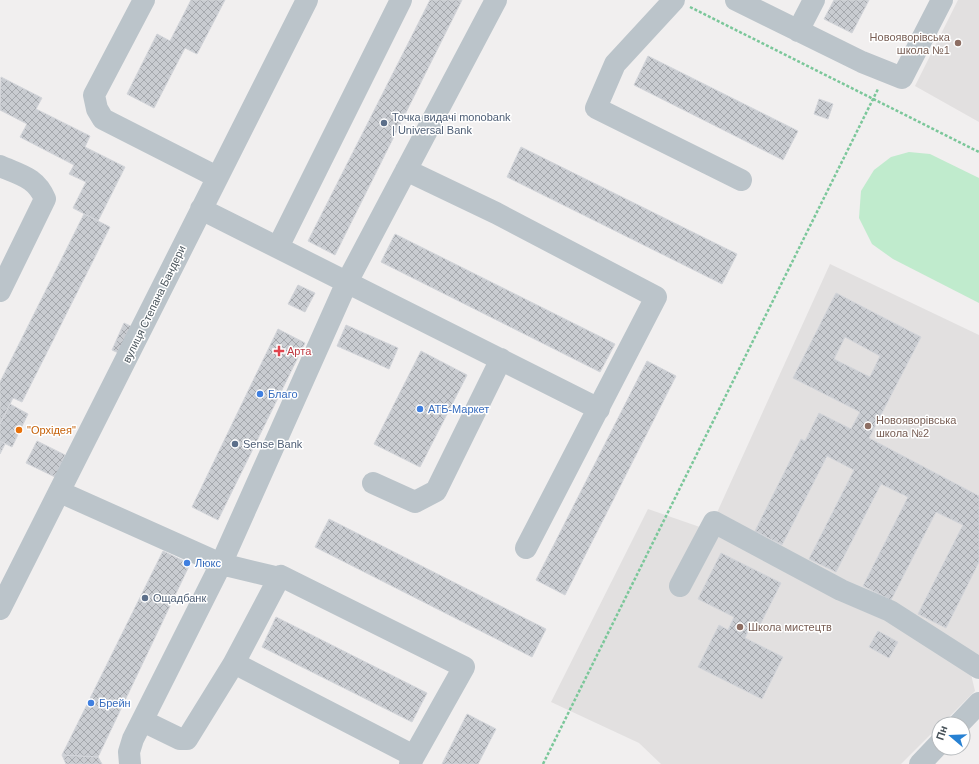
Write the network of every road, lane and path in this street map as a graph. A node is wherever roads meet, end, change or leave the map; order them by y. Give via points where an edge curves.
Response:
1 (144, 0) edge
2 (307, 0) edge
3 (401, 0) edge
4 (496, 0) edge
5 (736, 0) edge
6 (814, 0) edge
7 (942, 0) edge
8 (678, 2) edge
9 (798, 31) junction
10 (886, 72) junction
11 (873, 100) junction
12 (979, 152) edge
13 (0, 166) edge
14 (406, 170) junction
15 (217, 177) junction
16 (741, 180) dead end
17 (201, 209) junction
18 (278, 247) junction
19 (347, 282) junction
20 (0, 291) edge
21 (500, 359) junction
22 (598, 409) junction
23 (372, 483) dead end
24 (60, 492) junction
25 (526, 548) dead end
26 (221, 564) junction
27 (280, 578) junction
28 (680, 586) dead end
29 (0, 609) edge
30 (234, 663) junction
31 (979, 668) edge
32 (979, 703) edge
33 (967, 716) edge
34 (143, 721) junction
35 (931, 752) edge
36 (412, 760) edge
37 (130, 764) edge
38 (543, 764) edge
39 (920, 764) edge

1 - 15 street via 94,95 97,109 103,119
2 - 15 street, вулиця Степана Бандери
3 - 18 street
4 - 14 street
5 - 9 street
6 - 9 street
7 - 10 street via 902,78
8 - 11 path
8 - 16 street via 615,64 596,108
9 - 10 street
10 - 11 path
11 - 12 path
11 - 38 path
13 - 20 street via 33,181 45,199
14 - 19 street
14 - 22 street via 496,213 656,297
15 - 17 street, вулиця Степана Бандери
17 - 18 street
17 - 24 street, вулиця Степана Бандери
18 - 19 street
19 - 21 street
19 - 26 street
21 - 22 street
21 - 23 street via 436,491 415,502
22 - 25 street
24 - 26 street
24 - 29 street, вулиця Степана Бандери
26 - 27 street
26 - 34 street
27 - 30 street
27 - 36 street via 281,576 464,667
28 - 31 street via 714,522 841,590 890,610
30 - 34 street via 187,739 180,739
30 - 36 street
32 - 33 street
34 - 37 street via 129,752
35 - 39 street

